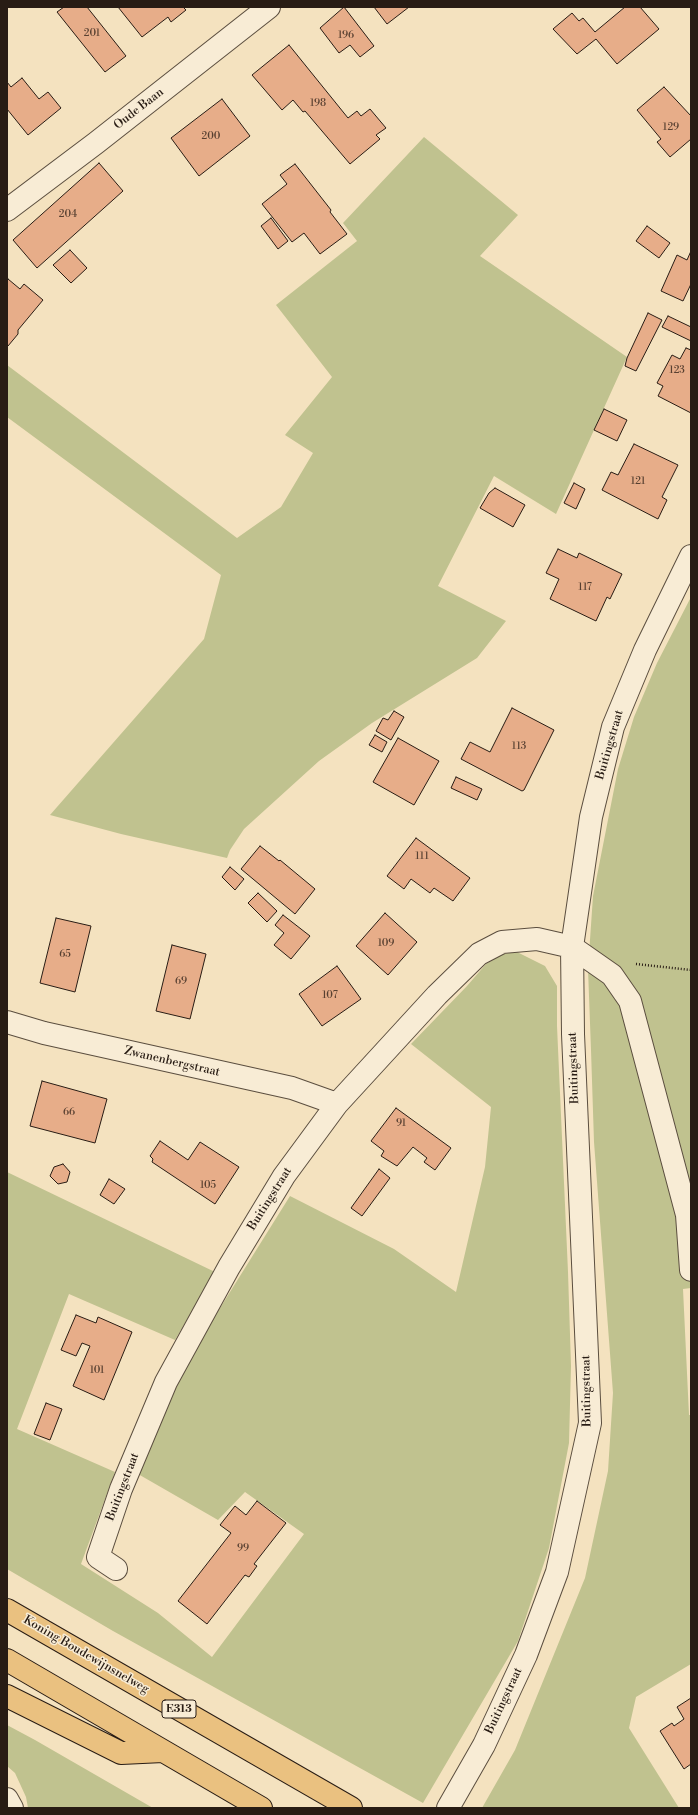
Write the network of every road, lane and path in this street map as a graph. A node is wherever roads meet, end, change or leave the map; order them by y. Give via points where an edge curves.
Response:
1 (269, 7) edge
2 (7, 210) edge
3 (691, 556) edge
4 (572, 947) junction
5 (629, 964) dead end
6 (691, 970) edge
7 (7, 1022) edge
8 (337, 1104) junction
9 (691, 1270) edge
10 (116, 1570) dead end
11 (7, 1610) edge
12 (7, 1660) edge
13 (7, 1696) edge
14 (163, 1751) junction
15 (7, 1799) edge
16 (12, 1808) edge
17 (261, 1808) edge
18 (351, 1808) edge
19 (448, 1808) edge

1 - 2 street, Oude Baan
3 - 4 street, Buitingstraat via 645,650 613,727 591,817
4 - 8 street, Buitingstraat via 537,939 502,942 478,954
4 - 9 street via 612,975 630,1001 687,1215
4 - 19 street, Buitingstraat via 572,1034 590,1423 557,1572 526,1655 484,1744
5 - 6 path
7 - 8 street, Zwanenbergstraat via 44,1033 292,1088
8 - 10 street, Buitingstraat via 284,1176 229,1267 166,1382 121,1489 98,1558
11 - 18 highway, Koning Boudewijnsnelweg / E313
12 - 14 highway
13 - 14 highway via 121,1754
14 - 17 highway
15 - 16 street

